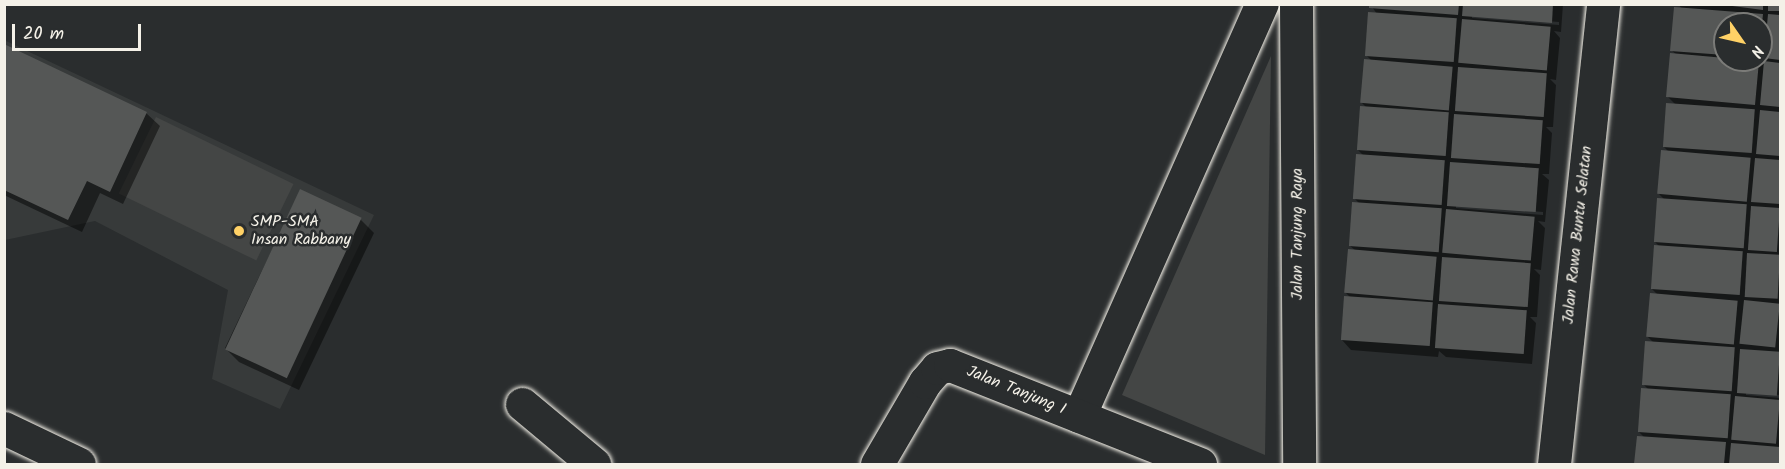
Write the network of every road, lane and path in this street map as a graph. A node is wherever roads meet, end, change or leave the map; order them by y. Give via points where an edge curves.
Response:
1 (1262, 4) edge
2 (1296, 4) edge
3 (1603, 4) edge
4 (522, 404) dead end
5 (1079, 416) junction
6 (4, 428) edge
7 (80, 465) edge
8 (594, 465) edge
9 (877, 465) edge
10 (1200, 465) edge
11 (1299, 465) edge
12 (1554, 465) edge

1 - 5 street
2 - 11 street, Jalan Tanjung Raya
3 - 12 street, Jalan Rawa Buntu Selatan
4 - 8 street
5 - 9 street, Jalan Tanjung I via 950,365 937,369 925,382
5 - 10 street, Jalan Tanjung I
6 - 7 street

